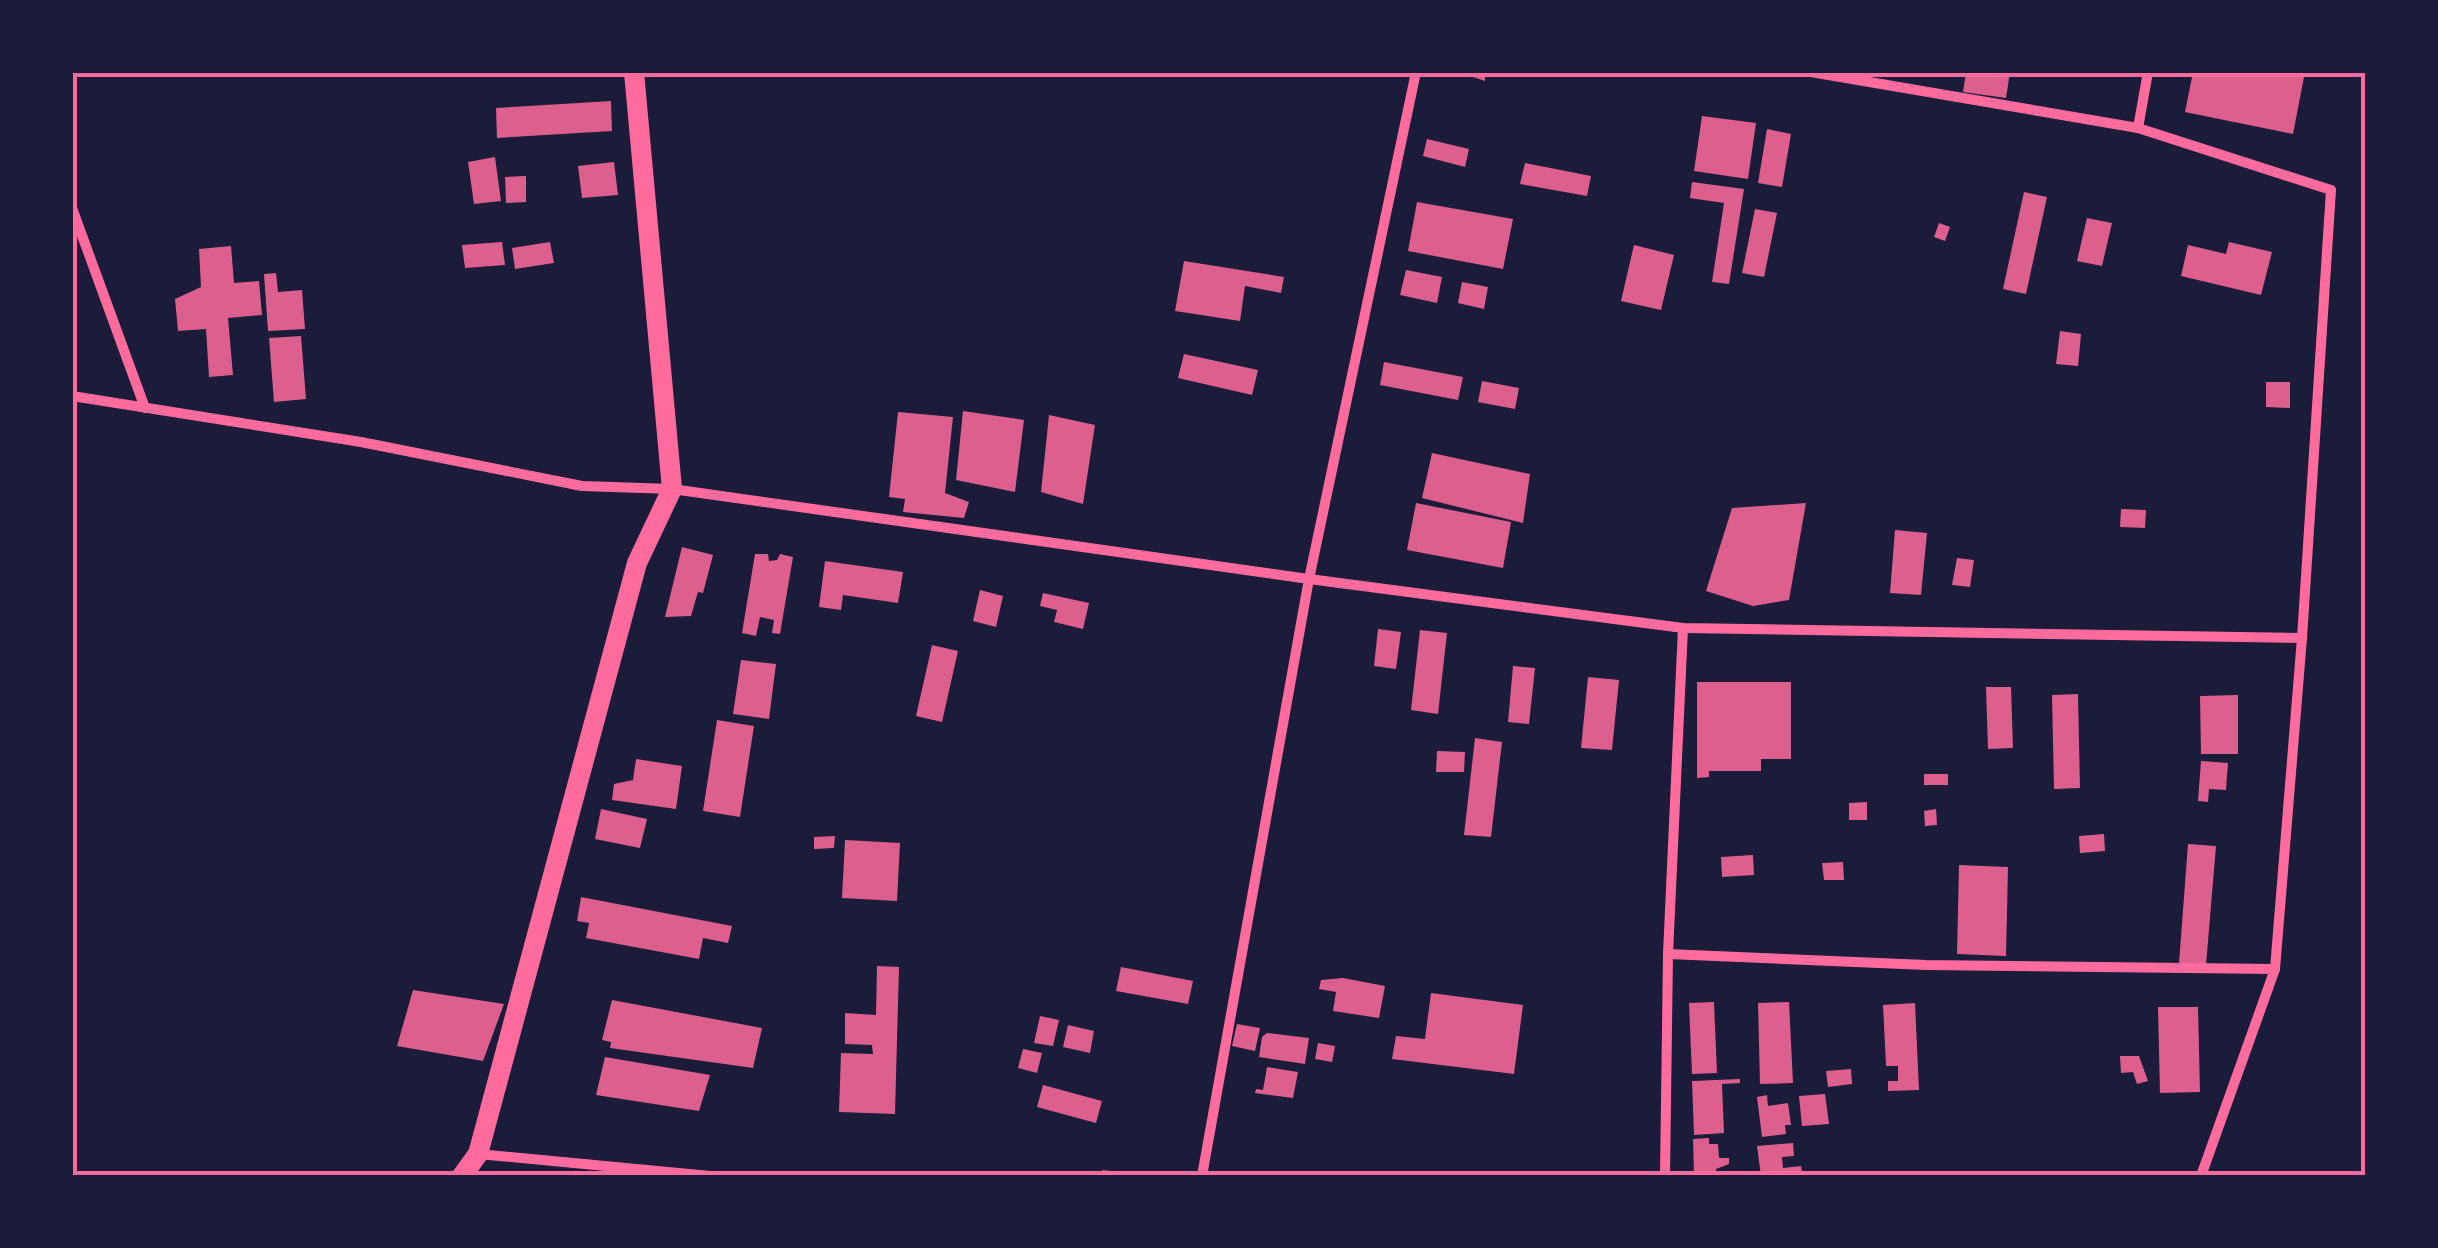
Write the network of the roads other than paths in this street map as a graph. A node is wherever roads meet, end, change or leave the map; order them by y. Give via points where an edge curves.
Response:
1 (634, 72) edge
2 (1416, 72) edge
3 (1811, 72) edge
4 (2148, 72) edge
5 (2138, 128) junction
6 (72, 208) edge
7 (72, 396) edge
8 (145, 408) junction
9 (672, 489) junction
10 (1309, 579) junction
11 (1683, 628) junction
12 (2302, 638) junction
13 (1668, 954) junction
14 (2275, 968) junction
15 (478, 1154) junction
16 (462, 1176) edge
17 (710, 1176) edge
18 (1202, 1176) edge
19 (1665, 1176) edge
20 (2201, 1176) edge

1 - 9 main road
2 - 10 street
3 - 5 street
4 - 5 street
5 - 12 street via 2331,190
6 - 8 street
7 - 8 street
8 - 9 street via 582,486
9 - 10 street
9 - 15 main road via 637,563
10 - 11 street
10 - 18 street
11 - 12 street
11 - 13 street
12 - 14 street
13 - 14 street via 1926,965
13 - 19 street
14 - 20 street
15 - 16 main road
15 - 17 street

